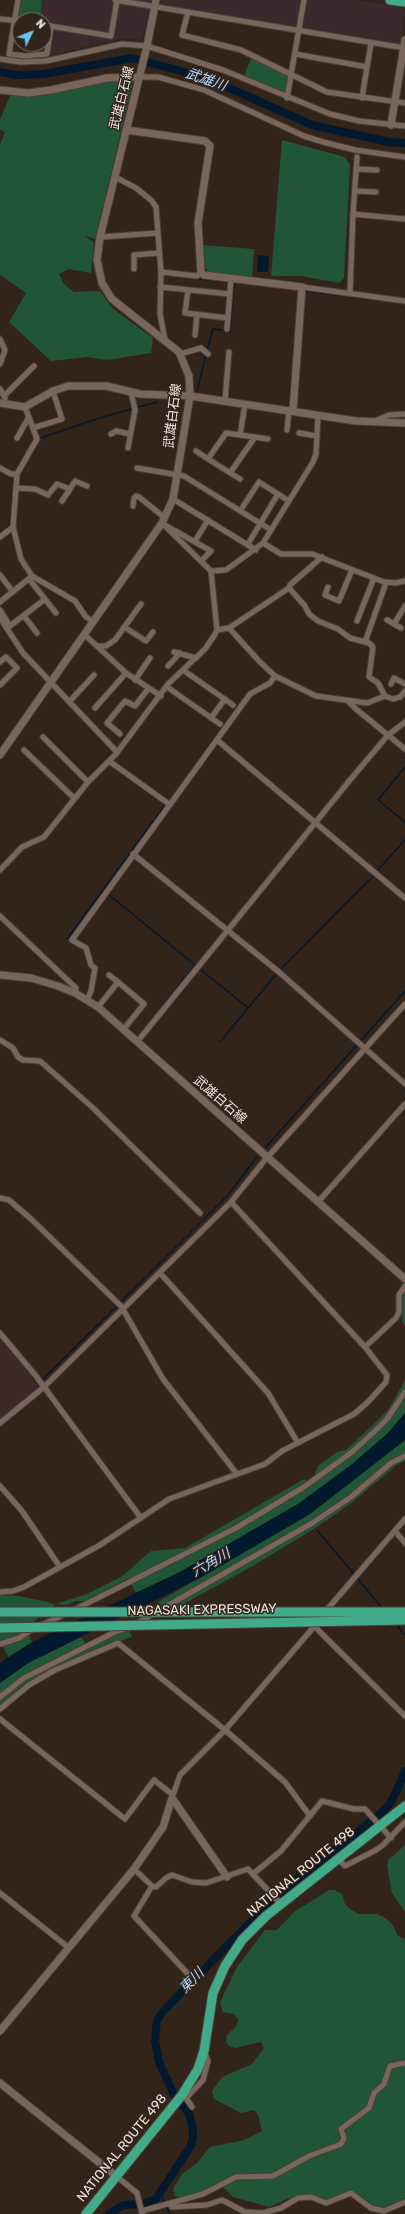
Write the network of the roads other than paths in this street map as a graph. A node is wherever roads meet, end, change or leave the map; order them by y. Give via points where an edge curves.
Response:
1 (18, 0) edge
2 (116, 0) edge
3 (304, 0) edge
4 (390, 0) edge
5 (405, 2) edge
6 (156, 3) edge
7 (17, 12) edge
8 (188, 12) junction
9 (0, 19) edge
10 (12, 20) edge
11 (52, 27) edge
12 (299, 31) junction
13 (405, 40) edge
14 (12, 42) edge
15 (371, 43) junction
16 (147, 46) junction
17 (404, 48) edge
18 (47, 52) edge
19 (295, 54) junction
20 (0, 59) edge
21 (367, 67) junction
22 (291, 74) junction
23 (139, 75) junction
24 (0, 90) edge
25 (287, 98) junction
26 (362, 98) junction
27 (394, 102) junction
28 (405, 104) edge
29 (391, 125) junction
30 (405, 126) edge
31 (126, 130) junction
32 (357, 157) dead end
33 (405, 157) edge
34 (357, 168) junction
35 (377, 170) dead end
36 (115, 177) junction
37 (355, 191) junction
38 (376, 192) dead end
39 (354, 214) junction
40 (405, 219) edge
41 (158, 233) junction
42 (100, 237) junction
43 (159, 253) junction
44 (134, 269) dead end
45 (161, 272) junction
46 (201, 273) junction
47 (231, 281) junction
48 (160, 286) junction
49 (302, 287) junction
50 (188, 290) junction
51 (350, 292) junction
52 (230, 294) junction
53 (405, 301) edge
54 (197, 314) junction
55 (228, 318) junction
56 (227, 329) dead end
57 (196, 335) dead end
58 (0, 338) edge
59 (166, 340) junction
60 (229, 352) dead end
61 (206, 353) dead end
62 (180, 354) junction
63 (0, 364) edge
64 (34, 366) dead end
65 (0, 389) edge
66 (53, 391) junction
67 (131, 392) junction
68 (190, 396) junction
69 (3, 401) edge
70 (225, 401) junction
71 (245, 404) junction
72 (25, 407) junction
73 (291, 411) junction
74 (405, 414) edge
75 (318, 416) junction
76 (29, 417) junction
77 (374, 421) junction
78 (405, 423) edge
79 (33, 428) junction
80 (287, 430) dead end
81 (299, 433) dead end
82 (111, 434) dead end
83 (130, 434) junction
84 (240, 435) junction
85 (317, 436) junction
86 (255, 437) junction
87 (17, 438) dead end
88 (268, 439) dead end
89 (128, 448) dead end
90 (196, 452) dead end
91 (208, 459) junction
92 (0, 468) edge
93 (137, 468) dead end
94 (230, 473) junction
95 (17, 474) junction
96 (176, 475) junction
97 (240, 479) dead end
98 (87, 486) dead end
99 (16, 488) junction
100 (70, 489) junction
101 (278, 494) junction
102 (173, 499) junction
103 (62, 501) dead end
104 (289, 501) junction
105 (133, 506) dead end
106 (240, 511) junction
107 (208, 520) junction
108 (163, 521) junction
109 (260, 524) junction
110 (13, 526) junction
111 (271, 530) junction
112 (0, 537) edge
113 (195, 541) junction
114 (263, 543) junction
115 (248, 544) junction
116 (256, 550) junction
117 (322, 557) junction
118 (201, 561) junction
119 (352, 570) junction
120 (211, 571) junction
121 (0, 575) edge
122 (30, 577) junction
123 (374, 578) junction
124 (405, 580) edge
125 (386, 583) junction
126 (328, 587) dead end
127 (289, 588) junction
128 (13, 592) junction
129 (45, 599) junction
130 (0, 602) edge
131 (141, 604) dead end
132 (405, 606) edge
133 (0, 610) edge
134 (56, 613) dead end
135 (24, 616) junction
136 (0, 618) edge
137 (388, 620) dead end
138 (357, 621) dead end
139 (94, 622) junction
140 (394, 624) junction
141 (124, 627) junction
142 (230, 628) junction
143 (401, 628) dead end
144 (216, 630) junction
145 (153, 632) dead end
146 (37, 633) dead end
147 (85, 635) junction
148 (365, 642) junction
149 (97, 646) junction
150 (174, 652) dead end
151 (180, 653) junction
152 (150, 658) dead end
153 (196, 658) junction
154 (0, 662) edge
155 (168, 666) dead end
156 (183, 670) junction
157 (126, 673) junction
158 (94, 675) dead end
159 (275, 676) junction
160 (135, 680) junction
161 (52, 682) junction
162 (391, 684) dead end
163 (405, 684) edge
164 (0, 685) edge
165 (167, 687) junction
166 (148, 689) junction
167 (405, 691) edge
168 (161, 696) junction
169 (384, 696) junction
170 (225, 699) junction
171 (70, 702) junction
172 (349, 702) junction
173 (233, 705) dead end
174 (95, 708) dead end
175 (211, 718) junction
176 (405, 722) edge
177 (220, 724) dead end
178 (120, 734) dead end
179 (388, 735) junction
180 (43, 737) dead end
181 (217, 740) junction
182 (24, 750) dead end
183 (405, 750) edge
184 (117, 752) junction
185 (0, 755) edge
186 (110, 761) junction
187 (88, 782) junction
188 (74, 798) junction
189 (169, 804) junction
190 (315, 823) junction
191 (133, 854) junction
192 (0, 870) edge
193 (405, 898) edge
194 (0, 916) edge
195 (228, 931) junction
196 (0, 975) edge
197 (109, 975) dead end
198 (118, 982) junction
199 (75, 993) junction
200 (87, 1000) junction
201 (405, 1004) edge
202 (98, 1007) junction
203 (124, 1030) junction
204 (0, 1040) edge
205 (137, 1042) junction
206 (363, 1047) junction
207 (405, 1084) edge
208 (405, 1104) edge
209 (268, 1158) junction
210 (0, 1198) edge
211 (231, 1202) junction
212 (318, 1202) junction
213 (200, 1213) dead end
214 (160, 1272) junction
215 (405, 1279) edge
216 (405, 1286) edge
217 (120, 1306) junction
218 (0, 1333) edge
219 (365, 1347) junction
220 (44, 1387) junction
221 (405, 1392) edge
222 (0, 1423) edge
223 (298, 1444) junction
224 (405, 1456) edge
225 (237, 1474) junction
226 (0, 1486) edge
227 (141, 1518) junction
228 (405, 1519) edge
229 (395, 1530) junction
230 (405, 1543) edge
231 (60, 1567) junction
232 (0, 1592) edge
233 (0, 1612) edge
234 (405, 1612) edge
235 (405, 1620) edge
236 (314, 1626) junction
237 (0, 1628) edge
238 (0, 1644) edge
239 (0, 1697) edge
240 (0, 1709) edge
241 (405, 1716) edge
242 (0, 1719) edge
243 (225, 1730) junction
244 (172, 1797) junction
245 (405, 1806) edge
246 (310, 1816) junction
247 (405, 1822) edge
248 (379, 1824) junction
249 (391, 1838) junction
250 (338, 1859) junction
251 (134, 1869) junction
252 (253, 1874) junction
253 (227, 1877) junction
254 (152, 1886) junction
255 (0, 1893) edge
256 (280, 1902) junction
257 (69, 1948) junction
258 (189, 1975) dead end
259 (0, 2031) edge
260 (405, 2063) edge
261 (0, 2083) edge
262 (184, 2096) junction
263 (192, 2106) dead end
264 (116, 2176) junction
265 (405, 2202) edge
266 (170, 2204) junction
267 (142, 2211) edge
268 (390, 2212) edge
269 (86, 2214) edge

1 - 7 street
2 - 6 street
2 - 11 street via 111,36
3 - 12 street
4 - 5 highway
6 - 8 street
6 - 16 street, 武雄白石線
8 - 12 street
8 - 22 street via 182,35 241,50
9 - 10 street
12 - 15 street
12 - 19 street
13 - 17 street
14 - 18 street via 9,54 25,56
15 - 17 street
15 - 21 street
16 - 20 street via 122,44 46,61 20,62
16 - 23 street, 武雄白石線
16 - 25 street via 223,70
17 - 27 street
19 - 21 street
19 - 22 street
21 - 26 street
22 - 25 street
22 - 26 street via 327,92
23 - 24 street via 106,78 51,90 19,93
23 - 31 street, 武雄白石線
23 - 33 street via 158,77 204,90 304,136 323,142 355,150
25 - 29 street via 330,114
26 - 27 street
27 - 28 street
27 - 29 street
29 - 30 street
31 - 36 street, 武雄白石線
31 - 46 street via 206,141 210,146 198,223
32 - 34 street
34 - 35 street
34 - 37 street
36 - 41 street via 136,188 151,200 156,207
36 - 42 street, 武雄白石線
37 - 38 street
37 - 39 street
39 - 40 street
39 - 51 street
41 - 42 street
41 - 43 street
42 - 59 street, 武雄白石線 via 98,268 106,290 116,304
43 - 44 street via 134,255
43 - 45 street
45 - 46 street via 197,276
45 - 48 street
46 - 47 street via 204,276
47 - 49 street
47 - 52 street
48 - 50 street
48 - 59 street via 160,314
49 - 51 street
49 - 73 street
50 - 52 street
50 - 54 street via 186,313
51 - 53 street
52 - 55 street
54 - 55 street
54 - 57 street
55 - 56 street
58 - 63 street via 5,350
59 - 62 street, 武雄白石線
60 - 70 street
61 - 62 street via 201,348
62 - 68 street, 武雄白石線 via 189,376
64 - 69 street
65 - 69 street
66 - 67 street via 82,385 106,386
66 - 72 street
66 - 79 street via 62,419
67 - 68 street
67 - 83 street via 135,408
68 - 70 street
68 - 96 street, 武雄白石線
69 - 72 street
70 - 71 street
71 - 73 street
71 - 84 street
72 - 76 street
73 - 75 street
73 - 80 street
74 - 77 street via 389,415
75 - 77 street
75 - 85 street
76 - 79 street
76 - 87 street
77 - 78 street
79 - 95 street via 37,439
81 - 85 street
82 - 83 street via 116,431
83 - 89 street
84 - 86 street
84 - 91 street via 226,433
85 - 104 street via 313,462
86 - 88 street
86 - 94 street
90 - 91 street
91 - 94 street
92 - 95 street
93 - 96 street
94 - 97 street
95 - 99 street
96 - 102 street, 武雄白石線
96 - 106 street via 184,476
98 - 100 street via 75,481
99 - 100 street via 35,489 48,495 57,484
99 - 110 street
100 - 103 street
101 - 104 street
101 - 106 street via 259,482
101 - 109 street
102 - 107 street
102 - 108 street, 武雄白石線
104 - 111 street
105 - 108 street via 134,498 139,497
106 - 109 street
107 - 113 street
107 - 115 street
108 - 113 street
108 - 118 street
108 - 139 street, 武雄白石線
109 - 111 street
109 - 115 street
110 - 112 street
110 - 122 street via 21,559
111 - 114 street
113 - 118 street via 211,551
114 - 116 street
114 - 117 street via 281,554 312,554
115 - 116 street
116 - 120 street via 226,570
117 - 119 street
117 - 127 street
118 - 120 street
119 - 123 street
119 - 126 street via 339,601 325,595
120 - 144 street
121 - 128 street
122 - 128 street
122 - 129 street
122 - 139 street via 75,601 86,617
123 - 125 street
123 - 138 street
124 - 125 street
125 - 148 street
127 - 142 street
127 - 148 street via 313,618 338,629 350,638
128 - 130 street
129 - 134 street
129 - 135 street
131 - 141 street
132 - 140 street
133 - 135 street via 10,626
135 - 146 street
136 - 161 street via 23,653
137 - 140 street
139 - 147 street, 武雄白石線
140 - 143 street
141 - 145 street via 146,641
141 - 149 street via 115,640 106,646
142 - 144 street
142 - 159 street
144 - 153 street via 205,649
147 - 149 street
147 - 161 street, 武雄白石線
148 - 169 street via 373,647 369,677 378,683
149 - 157 street
150 - 151 street
151 - 153 street
151 - 155 street
152 - 160 street
153 - 156 street
154 - 164 street via 6,657 17,668
156 - 165 street
156 - 170 street
157 - 160 street
157 - 174 street
158 - 171 street
159 - 172 street via 316,696
159 - 181 street via 270,683 250,694
160 - 166 street
161 - 171 street
161 - 185 street, 武雄白石線
162 - 163 street via 394,678
165 - 168 street
165 - 175 street
166 - 168 street
166 - 178 street via 135,706 126,701 107,723
167 - 169 street via 400,697 393,699
168 - 184 street
169 - 172 street via 367,702
170 - 173 street
170 - 175 street
171 - 184 street
172 - 179 street
175 - 177 street
176 - 179 street
179 - 183 street
179 - 190 street
180 - 187 street
181 - 189 street
181 - 190 street
182 - 188 street
184 - 186 street
186 - 187 street
186 - 189 street
187 - 188 street
188 - 192 street via 44,837 22,847
189 - 191 street
190 - 193 street
190 - 195 street
191 - 195 street
191 - 200 street via 72,940 86,948 91,965 95,968
194 - 199 street via 76,988
195 - 205 street
195 - 206 street via 279,972
196 - 199 street, 武雄白石線 via 31,978
197 - 198 street
198 - 202 street
198 - 203 street via 144,1004
199 - 200 street, 武雄白石線
200 - 202 street, 武雄白石線
201 - 206 street
202 - 203 street, 武雄白石線
203 - 205 street, 武雄白石線
204 - 213 street via 13,1048 23,1060 40,1061 92,1107
205 - 209 street, 武雄白石線
206 - 207 street
206 - 209 street
208 - 212 street
209 - 211 street
209 - 212 street, 武雄白石線
210 - 217 street via 9,1200 30,1218
211 - 214 street
211 - 219 street
212 - 215 street, 武雄白石線
214 - 217 street
214 - 223 street via 268,1393
216 - 219 street via 399,1295 399,1312 396,1318
217 - 220 street
217 - 225 street via 164,1379
218 - 220 street
219 - 223 street via 387,1375 386,1382 354,1414
220 - 222 street
220 - 227 street
221 - 238 street via 387,1419 352,1452 274,1506 105,1595 19,1638
223 - 225 street via 282,1451 265,1464
224 - 239 street via 391,1463 350,1497 308,1525 128,1628 115,1632 24,1678
225 - 227 street via 169,1499
226 - 231 street via 22,1511
227 - 231 street
228 - 229 street
229 - 230 street
229 - 236 street
231 - 232 street via 24,1587
233 - 234 highway, NAGASAKI EXPRESSWAY, bridge
235 - 237 highway, NAGASAKI EXPRESSWAY, bridge
236 - 241 street
236 - 243 street
240 - 243 street via 29,1685 56,1670 118,1643
242 - 244 street via 125,1819 154,1780
243 - 244 street via 180,1775
243 - 246 street via 285,1782
244 - 251 street via 163,1827
244 - 253 street
245 - 248 highway, NATIONAL ROUTE 498
246 - 248 street via 319,1803 325,1800 341,1806 365,1808
246 - 252 street via 281,1851
247 - 249 street
248 - 249 street
248 - 250 highway, NATIONAL ROUTE 498
249 - 250 street via 376,1850 346,1866
250 - 256 highway, NATIONAL ROUTE 498
251 - 254 street
251 - 257 street
252 - 253 street via 248,1869
252 - 256 street
253 - 254 street via 206,1883 172,1876 156,1887
254 - 258 street via 134,1916
255 - 257 street
256 - 262 highway, NATIONAL ROUTE 498 via 242,1940 225,1966 213,1993 204,2051
257 - 259 street
260 - 266 street via 390,2066 384,2084 374,2093 369,2108 341,2129 344,2138 342,2144 310,2156 282,2173 266,2177 236,2177 209,2191
261 - 264 street
262 - 263 street
262 - 264 highway, NATIONAL ROUTE 498 via 174,2104
264 - 267 street via 132,2187 139,2198
264 - 269 highway, NATIONAL ROUTE 498
265 - 268 street
266 - 267 street
266 - 268 street via 172,2207 206,2205 222,2200 245,2212 263,2213 281,2208 298,2198 311,2197 326,2203 351,2193 371,2208

